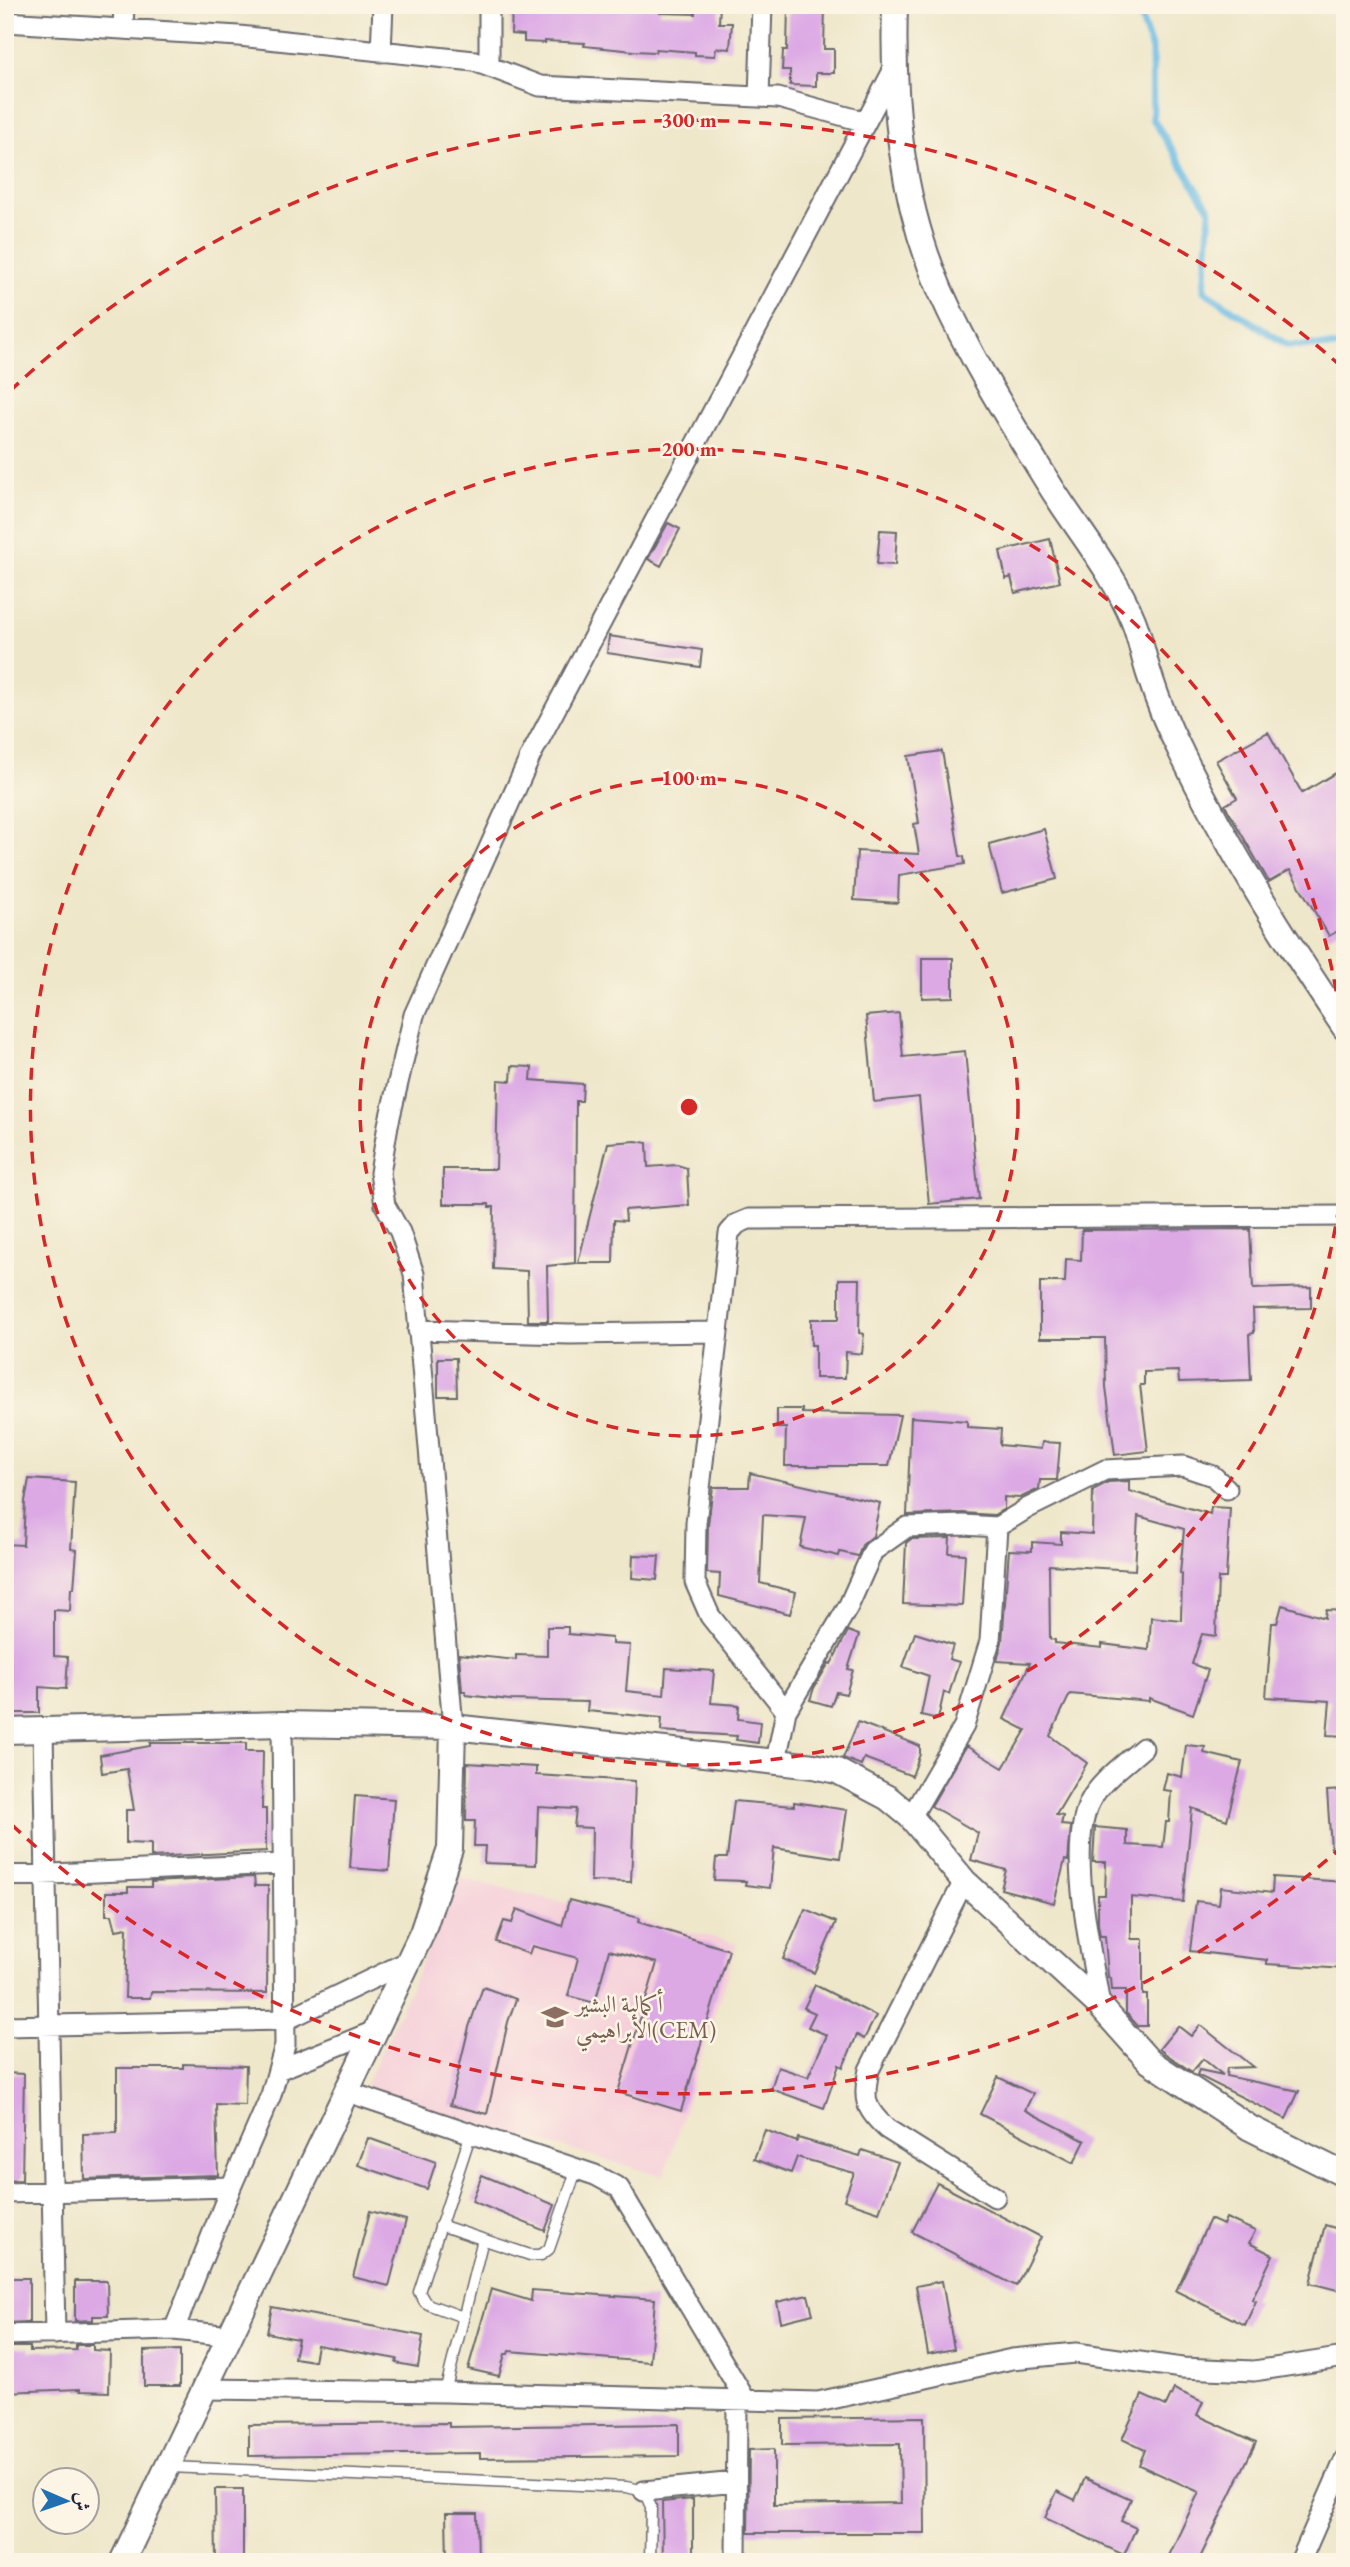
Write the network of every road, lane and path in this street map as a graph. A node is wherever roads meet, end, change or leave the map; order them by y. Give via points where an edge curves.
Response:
1 (124, 5) edge
2 (383, 5) edge
3 (489, 5) edge
4 (762, 5) edge
5 (895, 5) edge
6 (9, 16) edge
7 (123, 29) junction
8 (381, 52) junction
9 (489, 67) junction
10 (895, 67) junction
11 (759, 97) junction
12 (866, 122) junction
13 (1345, 1028) edge
14 (1345, 1216) edge
15 (418, 1330) junction
16 (718, 1332) junction
17 (1227, 1489) dead end
18 (997, 1527) junction
19 (786, 1710) junction
20 (282, 1724) junction
21 (453, 1727) junction
22 (43, 1730) junction
23 (5, 1731) edge
24 (1143, 1748) dead end
25 (776, 1761) junction
26 (911, 1817) junction
27 (282, 1864) junction
28 (47, 1875) junction
29 (5, 1876) edge
30 (964, 1881) junction
31 (409, 1961) junction
32 (1100, 2006) junction
33 (286, 2020) junction
34 (49, 2024) junction
35 (5, 2026) edge
36 (377, 2030) junction
37 (278, 2070) junction
38 (348, 2092) junction
39 (471, 2132) junction
40 (577, 2168) junction
41 (1345, 2175) edge
42 (231, 2187) junction
43 (54, 2190) junction
44 (5, 2193) edge
45 (996, 2197) dead end
46 (440, 2225) junction
47 (483, 2239) junction
48 (463, 2317) junction
49 (174, 2330) junction
50 (55, 2334) junction
51 (5, 2335) edge
52 (231, 2336) junction
53 (1345, 2357) edge
54 (204, 2389) junction
55 (445, 2392) junction
56 (741, 2399) junction
57 (1345, 2459) edge
58 (166, 2466) junction
59 (736, 2482) junction
60 (644, 2491) junction
61 (122, 2562) edge
62 (650, 2562) edge
63 (736, 2562) edge
64 (1300, 2562) edge

1 - 7 street
2 - 8 street
3 - 9 street
4 - 11 street
5 - 10 street
6 - 7 street
7 - 8 street
8 - 9 street via 474,61
9 - 11 street via 540,86
10 - 12 street
10 - 13 street via 897,127 914,213 939,288 981,372 1115,585 1133,620 1178,747 1231,848
11 - 12 street
12 - 15 street via 531,755 414,1015 380,1172 385,1205 414,1274
14 - 16 street via 749,1219 729,1233
15 - 16 street
15 - 21 street
16 - 19 street via 696,1523 695,1582 709,1616
17 - 18 street via 1213,1476 1183,1466 1105,1470
18 - 19 street via 907,1527 873,1551 848,1607
18 - 26 street via 990,1642 964,1727
19 - 25 street
20 - 21 street
20 - 22 street
20 - 27 street
21 - 25 street
21 - 31 street via 450,1849
22 - 23 street
22 - 28 street
24 - 32 street via 1094,1795 1084,1812 1079,1866
25 - 26 street via 837,1772 888,1798
26 - 30 street
27 - 28 street
27 - 33 street
28 - 29 street
28 - 34 street
30 - 32 street
30 - 45 street via 869,2070 864,2095 875,2118 887,2129
31 - 33 street
31 - 36 street
32 - 41 street via 1149,2061 1250,2128
33 - 34 street
33 - 37 street
34 - 35 street
34 - 43 street
36 - 37 street
36 - 38 street
37 - 42 street
38 - 39 street
38 - 52 street
39 - 40 street
39 - 46 lane
40 - 47 lane via 545,2253 530,2255
40 - 56 street via 619,2188
42 - 43 street
42 - 49 street
43 - 44 street
43 - 50 street
46 - 47 lane
46 - 48 lane via 419,2292 430,2305
47 - 48 lane
48 - 55 lane
49 - 50 street
49 - 52 street
50 - 51 street
52 - 54 street
53 - 56 street via 1254,2371 1182,2368 1076,2353 1012,2359 818,2402
54 - 55 street
54 - 58 street
55 - 56 street
56 - 59 street
57 - 64 street
58 - 60 lane
58 - 61 street
59 - 60 street
59 - 63 street
60 - 62 lane via 651,2507

